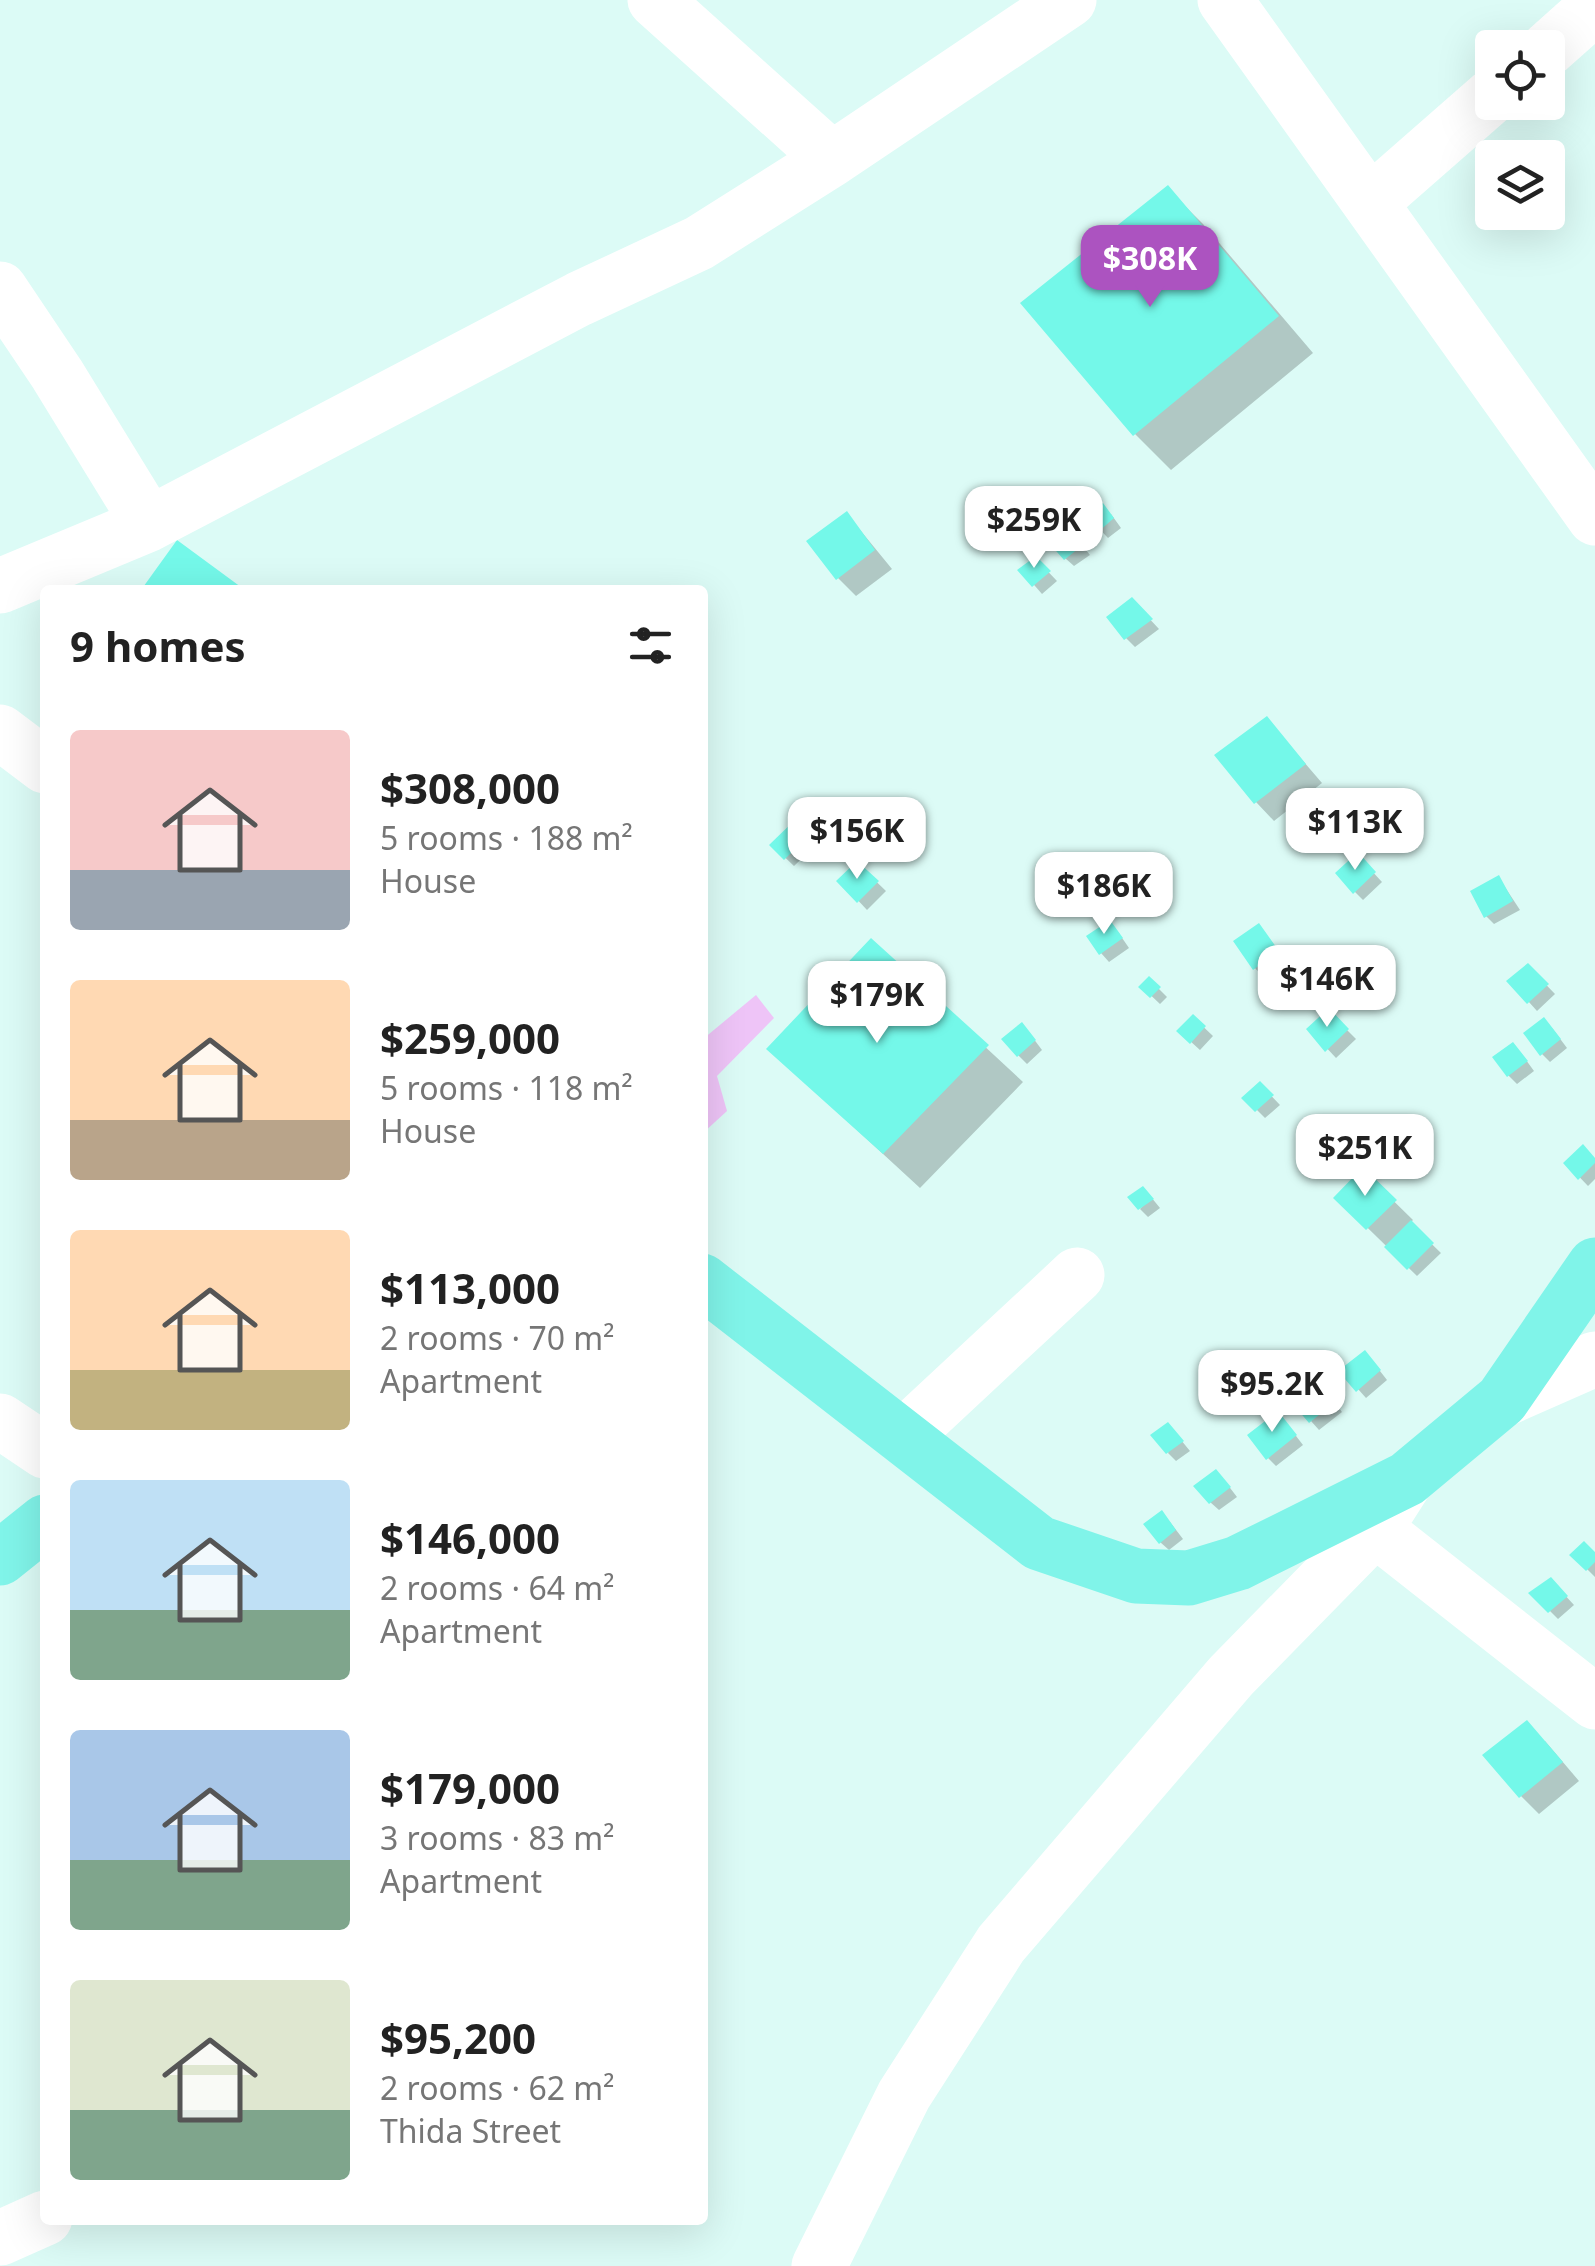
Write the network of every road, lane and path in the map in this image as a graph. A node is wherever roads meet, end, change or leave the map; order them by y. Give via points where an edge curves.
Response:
1 (655, 0) edge
2 (1069, 0) edge
3 (1225, 0) edge
4 (1595, 7) edge
5 (1565, 33) edge
6 (1475, 111) edge
7 (832, 159) junction
8 (1371, 202) junction
9 (0, 289) edge
10 (1592, 504) edge
11 (149, 524) junction
12 (0, 586) edge
13 (0, 732) edge
14 (40, 762) edge
15 (1595, 1266) edge
16 (1076, 1275) dead end
17 (708, 1285) edge
18 (1595, 1360) edge
19 (1502, 1400) junction
20 (0, 1420) edge
21 (903, 1437) junction
22 (40, 1448) edge
23 (1407, 1480) junction
24 (40, 1526) edge
25 (1375, 1529) junction
26 (0, 1558) edge
27 (1595, 1702) edge
28 (40, 2220) edge
29 (0, 2238) edge
30 (819, 2266) edge

1 - 7 street
2 - 7 street
3 - 8 street
4 - 5 street
6 - 8 street
7 - 11 street via 699,243
8 - 10 street
9 - 11 street
11 - 12 street
13 - 14 street
15 - 19 main road
16 - 21 street
17 - 21 main road
18 - 19 street
19 - 23 main road
20 - 22 street
21 - 23 main road via 1038,1543 1136,1576 1189,1578 1238,1564
23 - 25 street
24 - 26 main road
25 - 27 street
25 - 30 street via 1230,1676 1000,1944 904,2096
28 - 29 street

